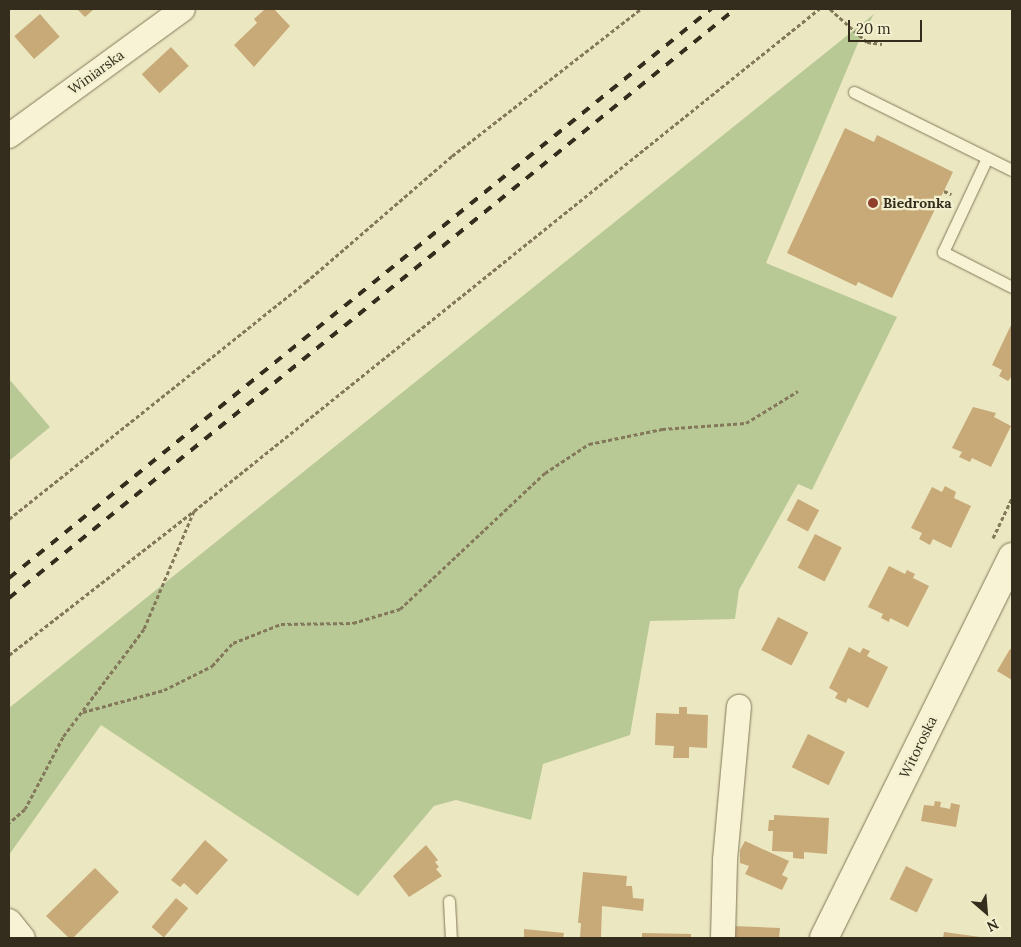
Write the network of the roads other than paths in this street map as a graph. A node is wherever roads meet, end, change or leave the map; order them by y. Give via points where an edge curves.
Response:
1 (183, 9) edge
2 (854, 92) dead end
3 (9, 136) edge
4 (987, 158) junction
5 (1012, 170) edge
6 (1012, 287) edge
7 (1012, 556) edge
8 (739, 706) dead end
9 (449, 901) dead end
10 (9, 921) edge
11 (23, 938) edge
12 (452, 938) edge
13 (722, 938) edge
14 (824, 938) edge

1 - 3 street, Winiarska
2 - 4 lane
4 - 5 lane
4 - 6 lane via 943,252
7 - 14 main road, Witoroska
8 - 13 street via 725,860
9 - 12 lane
10 - 11 street

